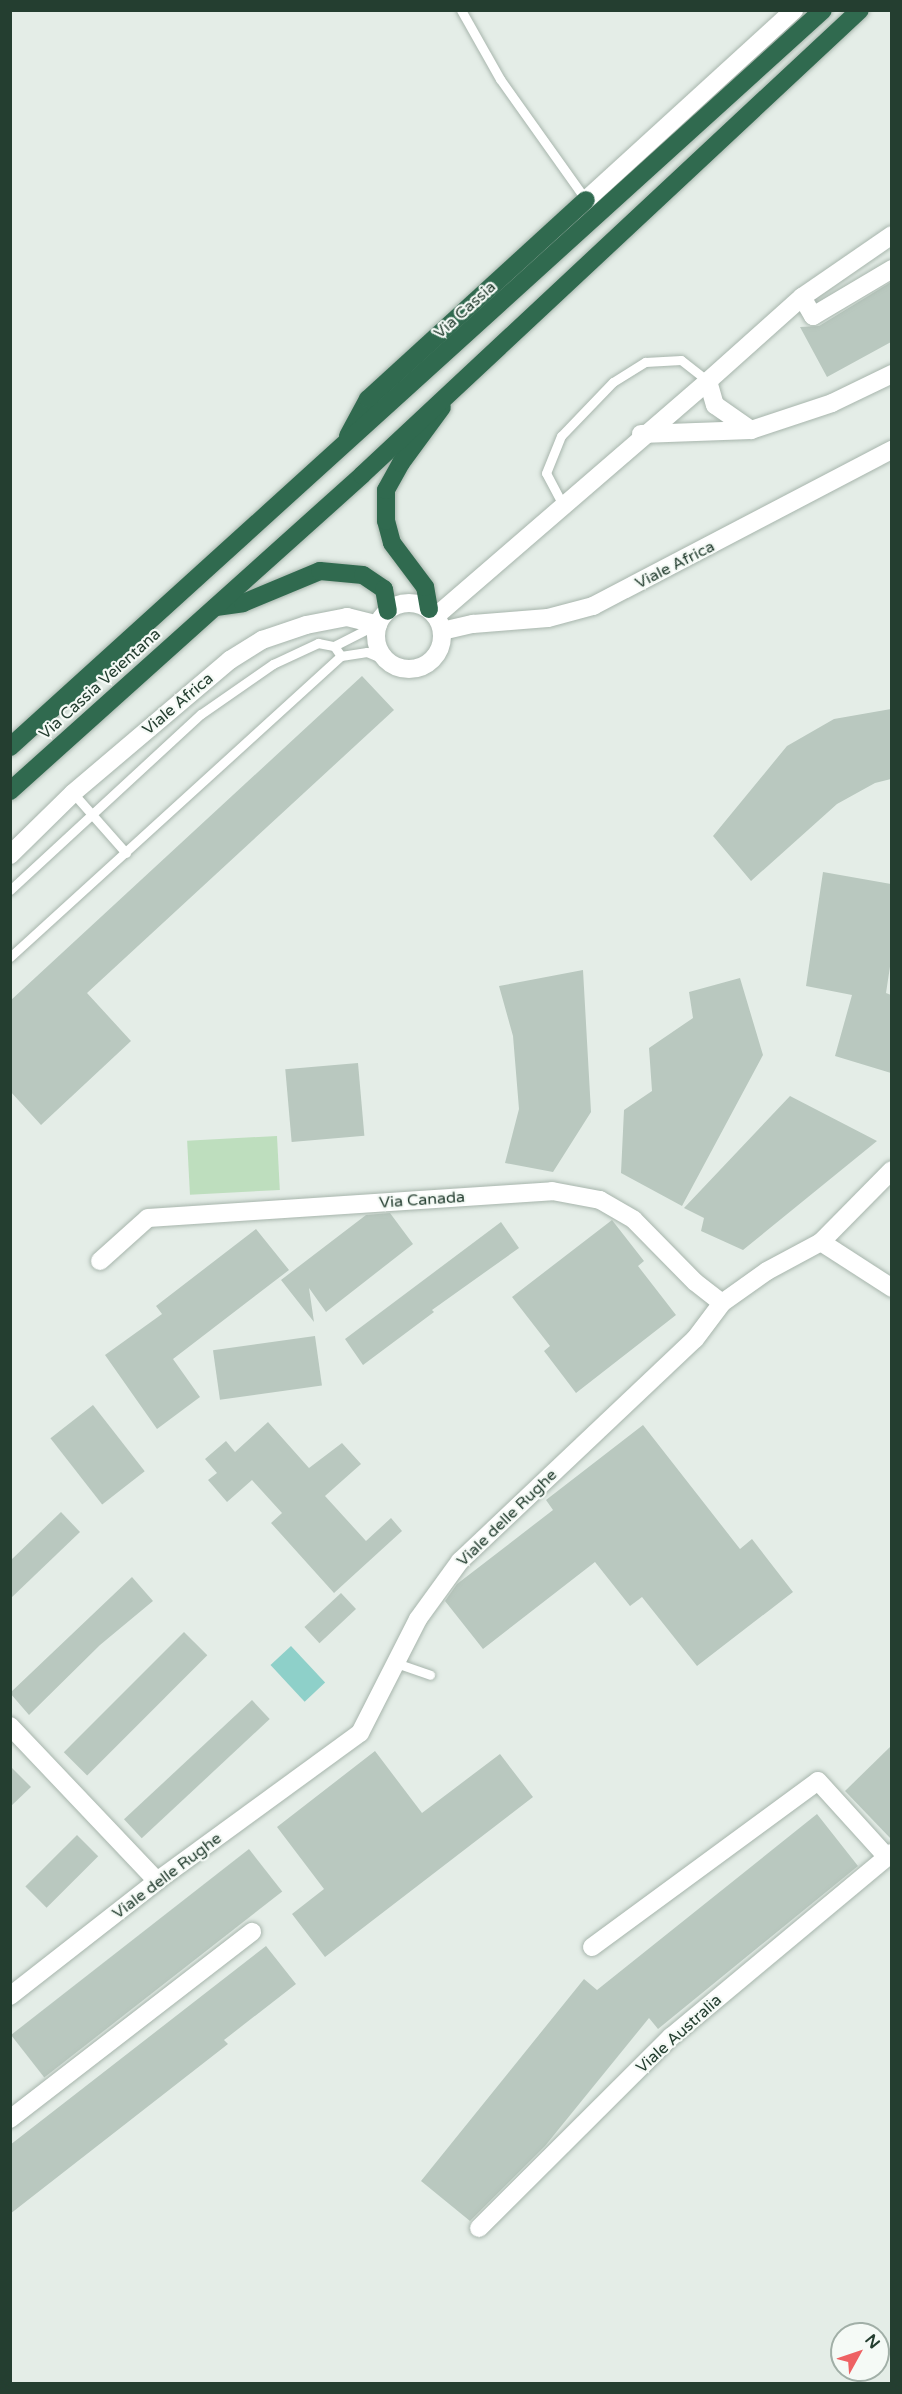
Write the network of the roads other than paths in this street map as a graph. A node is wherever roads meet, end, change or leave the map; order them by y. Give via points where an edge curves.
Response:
1 (461, 10) edge
2 (794, 10) edge
3 (823, 10) edge
4 (860, 10) edge
5 (586, 200) junction
6 (891, 235) edge
7 (891, 269) edge
8 (802, 297) junction
9 (891, 374) edge
10 (708, 381) junction
11 (451, 390) junction
12 (751, 430) junction
13 (641, 435) junction
14 (342, 448) junction
15 (891, 450) edge
16 (563, 505) junction
17 (216, 607) junction
18 (436, 619) junction
19 (381, 623) junction
20 (133, 637) joint
21 (334, 646) junction
22 (341, 656) junction
23 (390, 662) junction
24 (10, 747) edge
25 (10, 791) edge
26 (73, 794) junction
27 (93, 814) junction
28 (126, 853) junction
29 (10, 855) edge
30 (10, 890) edge
31 (10, 957) edge
32 (891, 1170) edge
33 (821, 1242) junction
34 (100, 1261) dead end
35 (891, 1288) edge
36 (722, 1303) junction
37 (396, 1663) junction
38 (430, 1675) dead end
39 (10, 1726) edge
40 (889, 1855) edge
41 (157, 1881) junction
42 (252, 1932) dead end
43 (592, 1947) dead end
44 (10, 1996) edge
45 (10, 2119) edge
46 (479, 2228) dead end

1 - 5 lane via 500,79
2 - 5 street
3 - 14 highway, Via Cassia
4 - 11 highway
5 - 14 highway via 368,399
6 - 8 street
7 - 8 street via 813,316
8 - 10 street
9 - 12 street via 832,403
10 - 12 street via 715,405
10 - 13 street
10 - 16 lane via 681,360 645,362 613,382 561,436 546,473
11 - 17 highway
11 - 18 highway via 434,424 401,463 386,490 386,521 392,543 425,588
12 - 13 street
13 - 16 street
14 - 20 highway, Via Cassia
15 - 18 street, Viale Africa via 593,606 548,618 473,624
16 - 18 street
17 - 19 highway via 243,603 320,571 363,574 384,589
17 - 25 highway, Via Cassia Veientana
18 - 19 street, Viale Africa via 411,603
18 - 23 street via 439,651 424,665 404,668
19 - 21 lane
19 - 23 street via 380,650
19 - 26 street, Viale Africa via 346,617 262,640 230,660
20 - 24 highway, Via Cassia Veientana
21 - 22 lane
21 - 27 lane via 318,643 273,664 210,708
22 - 23 lane via 368,652
22 - 28 lane
26 - 27 lane
26 - 29 street, Viale Africa
27 - 28 lane
27 - 30 lane
28 - 31 lane
32 - 33 street, Viale delle Rughe
33 - 35 street
33 - 36 street, Viale delle Rughe via 767,1271
34 - 36 street, Via Canada via 148,1218 552,1191 600,1200 634,1220 695,1282
36 - 37 street, Viale delle Rughe via 695,1339 460,1561 418,1619
37 - 38 lane
37 - 41 street, Viale delle Rughe via 360,1733
39 - 41 street
40 - 43 street via 818,1781
40 - 46 street, Viale Australia via 671,2037
41 - 44 street, Viale delle Rughe
42 - 45 street

